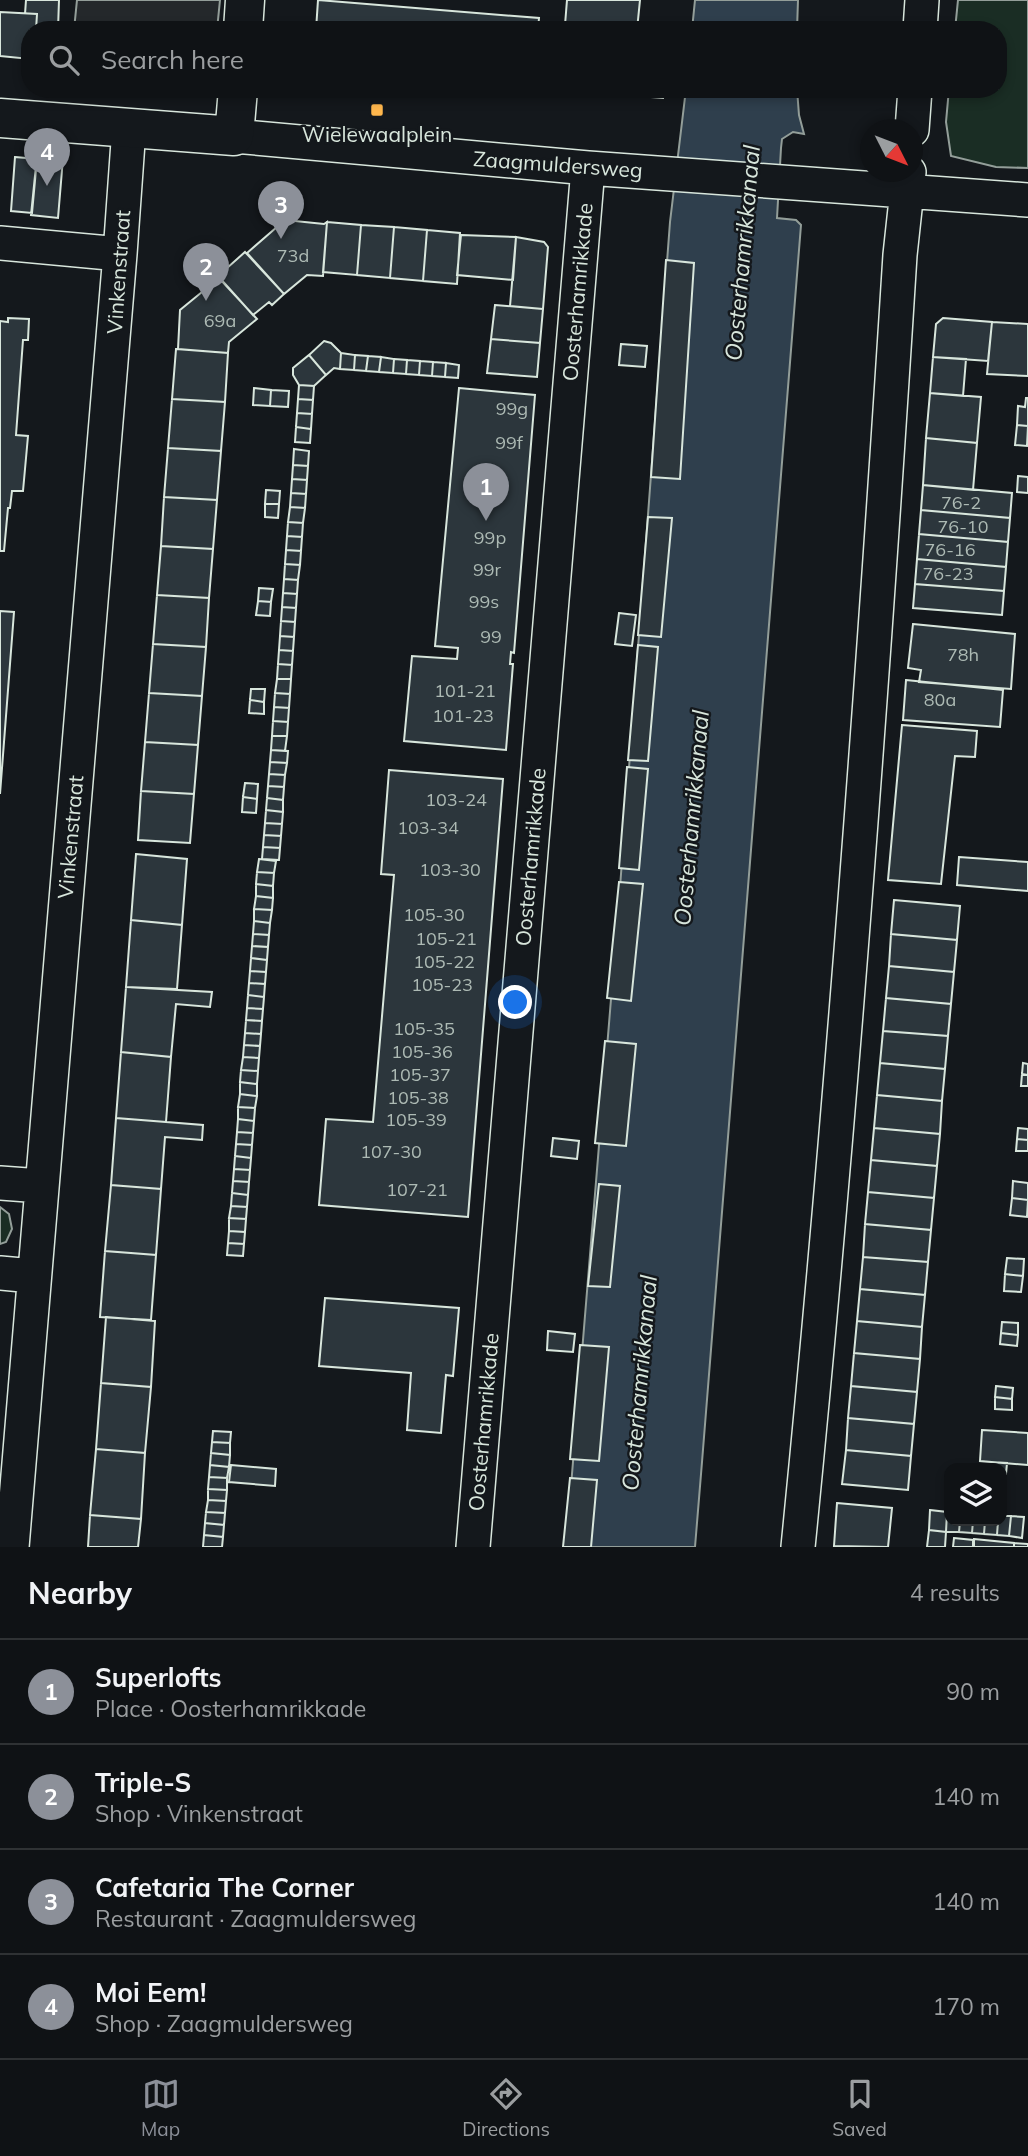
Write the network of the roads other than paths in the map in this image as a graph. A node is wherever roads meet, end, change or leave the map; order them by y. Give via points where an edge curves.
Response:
1 (245, 0) edge
2 (922, 0) edge
3 (244, 21) edge
4 (921, 21) edge
5 (237, 98) edge
6 (914, 98) edge
7 (0, 118) edge
8 (913, 119) edge
9 (129, 128) junction
10 (234, 136) junction
11 (588, 168) junction
12 (860, 182) edge
13 (908, 182) edge
14 (1028, 200) edge
15 (0, 243) edge
16 (120, 254) junction
17 (0, 1183) edge
18 (40, 1186) junction
19 (0, 1273) edge
20 (33, 1276) junction
21 (12, 1547) edge
22 (473, 1547) edge
23 (798, 1547) edge

1 - 3 street
2 - 4 street
5 - 10 street
6 - 8 street
7 - 9 street, Zaagmuldersweg
9 - 10 street, Zaagmuldersweg
9 - 16 street, Vinkenstraat
10 - 11 street, Zaagmuldersweg
11 - 12 street, Zaagmuldersweg via 782,182
11 - 22 street, Oosterhamrikkade
13 - 14 street
13 - 23 street via 856,895
15 - 16 street
16 - 18 street, Vinkenstraat
17 - 18 street
18 - 20 street, Vinkenstraat
19 - 20 street
20 - 21 street, Vinkenstraat

